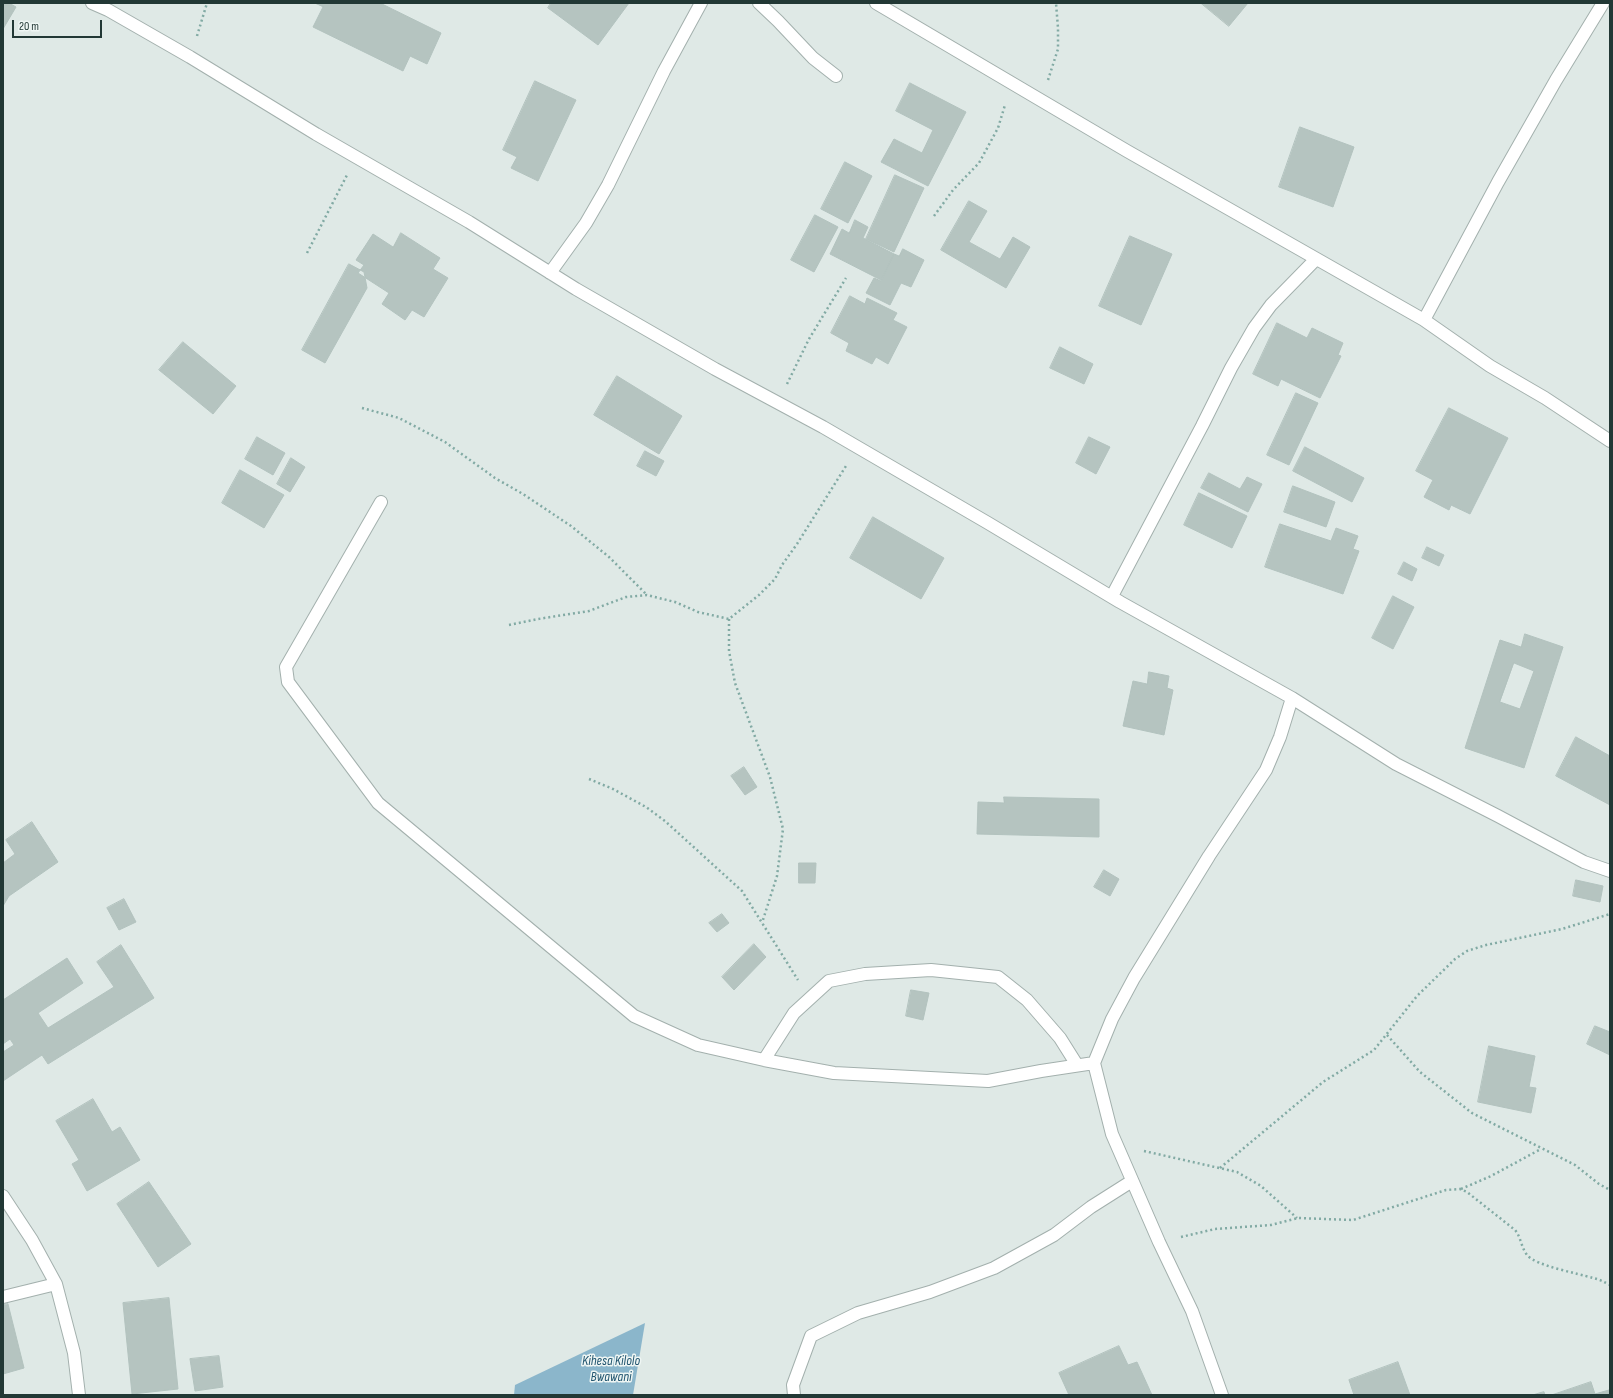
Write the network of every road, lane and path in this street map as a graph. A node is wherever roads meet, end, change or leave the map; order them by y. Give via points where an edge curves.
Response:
1 (92, 3) edge
2 (208, 3) edge
3 (701, 3) edge
4 (759, 3) edge
5 (876, 3) edge
6 (1056, 3) edge
7 (1603, 3) edge
8 (110, 7) edge
9 (190, 57) junction
10 (836, 76) dead end
11 (1011, 83) junction
12 (1036, 99) junction
13 (356, 157) junction
14 (934, 216) dead end
15 (307, 253) dead end
16 (1316, 259) junction
17 (550, 272) junction
18 (846, 278) dead end
19 (1424, 320) junction
20 (777, 404) junction
21 (362, 408) dead end
22 (1610, 441) edge
23 (858, 447) junction
24 (381, 502) dead end
25 (648, 595) junction
26 (1112, 596) junction
27 (728, 619) junction
28 (509, 625) dead end
29 (1292, 698) junction
30 (589, 779) dead end
31 (1610, 871) edge
32 (1610, 914) edge
33 (762, 923) junction
34 (810, 999) junction
35 (1387, 1035) junction
36 (764, 1060) junction
37 (1094, 1063) junction
38 (1077, 1065) junction
39 (1116, 1145) junction
40 (1541, 1149) junction
41 (1220, 1168) junction
42 (1132, 1180) junction
43 (1460, 1189) junction
44 (1610, 1190) edge
45 (3, 1196) edge
46 (1298, 1218) junction
47 (1159, 1242) junction
48 (56, 1284) junction
49 (1610, 1285) edge
50 (3, 1297) edge
51 (79, 1395) edge
52 (794, 1395) edge
53 (1222, 1395) edge

1 - 8 street
2 - 9 path
3 - 17 street via 664,71 608,185 586,223
4 - 10 street via 813,58
5 - 11 street
6 - 12 path via 1058,49 1047,85
7 - 19 street via 1498,182
8 - 9 street
9 - 13 street
11 - 12 street
11 - 14 path via 998,128 979,163 953,190
12 - 16 street
13 - 15 path
13 - 17 street
16 - 19 street
16 - 26 street via 1271,305 1254,328 1230,368
17 - 20 street
18 - 20 path via 809,338
19 - 22 street via 1490,366 1545,398
20 - 23 street
21 - 25 path via 399,418 445,442 495,478 571,526 609,557
23 - 26 street
23 - 27 path via 782,564 775,579
24 - 36 street via 286,668 288,682 378,803 634,1016 698,1045
25 - 27 path
25 - 28 path via 626,596 589,612
26 - 29 street
27 - 33 path via 729,651 735,683 770,778 783,829 777,876
29 - 31 street via 1396,764 1584,862
29 - 37 street via 1266,770 1209,856 1134,978 1112,1019
30 - 33 path via 646,807 665,821 742,891
32 - 35 path via 1562,929 1467,951 1421,991
33 - 34 path
34 - 36 street via 794,1013
34 - 38 street via 829,981 865,974 931,970 998,977 1027,1000 1060,1038
35 - 40 path via 1420,1072 1472,1113
35 - 41 path via 1374,1050 1323,1082
36 - 38 street via 834,1073 988,1081
37 - 38 street
37 - 39 street
39 - 41 path
39 - 42 street
40 - 43 path via 1491,1176
40 - 44 path via 1575,1165
41 - 46 path via 1237,1172 1260,1186
42 - 47 street
42 - 52 street via 1090,1207 1054,1235 994,1268 930,1292 858,1313 811,1336 793,1385
43 - 46 path via 1446,1190 1353,1220
43 - 49 path via 1516,1230 1522,1247 1536,1262 1595,1278
45 - 48 street via 32,1240
46 - 47 path via 1271,1225 1215,1230
47 - 53 street via 1192,1311
48 - 50 street
48 - 51 street via 74,1353

